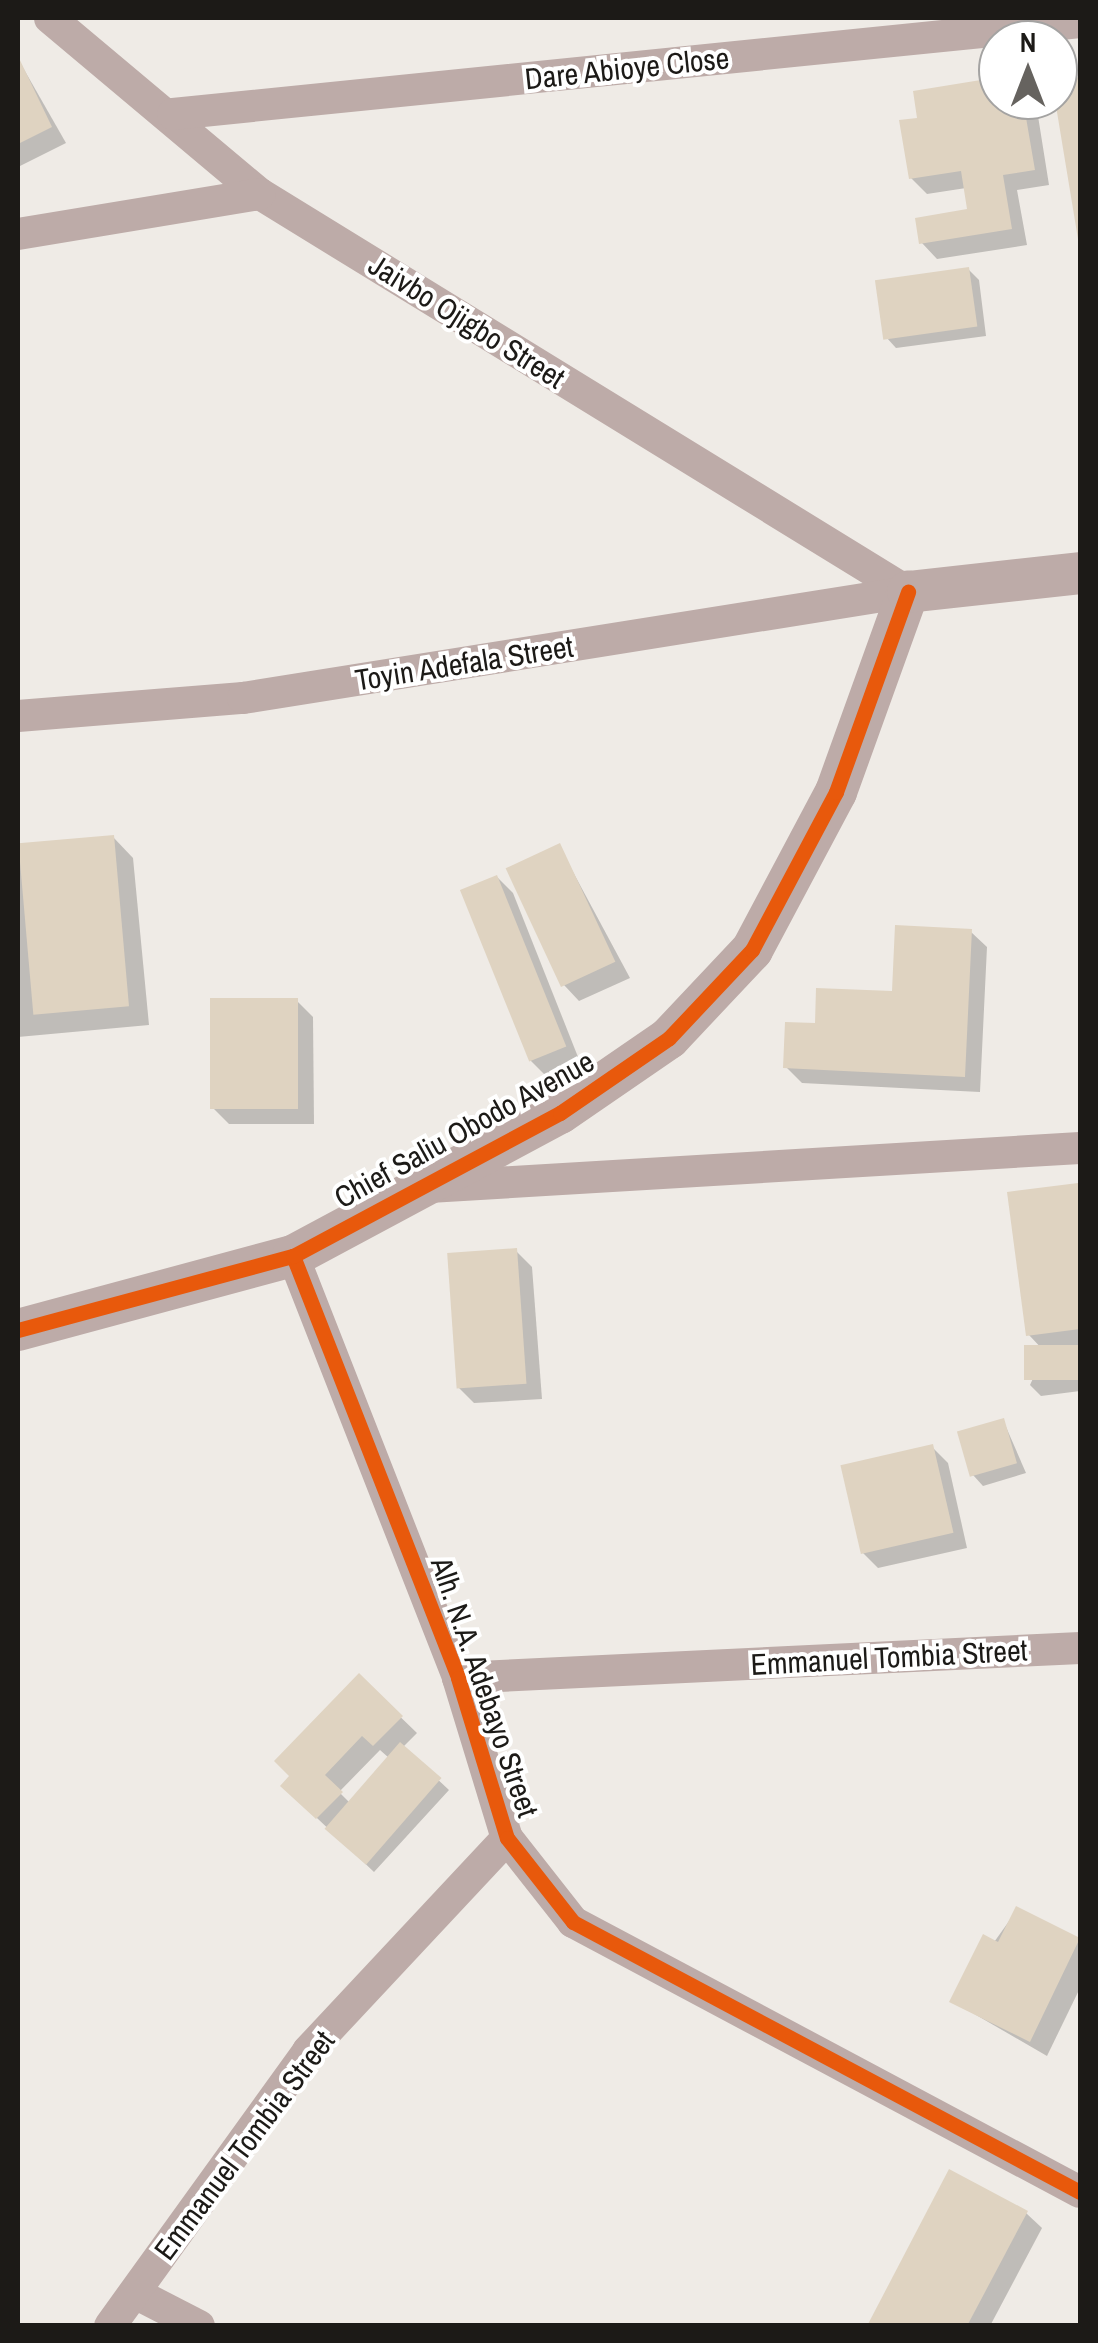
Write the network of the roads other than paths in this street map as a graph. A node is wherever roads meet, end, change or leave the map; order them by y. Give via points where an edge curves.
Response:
1 (50, 18) edge
2 (1080, 22) edge
3 (173, 114) junction
4 (260, 194) junction
5 (18, 234) edge
6 (1080, 573) edge
7 (908, 592) junction
8 (18, 716) edge
9 (1080, 1148) edge
10 (420, 1187) junction
11 (293, 1256) junction
12 (18, 1330) edge
13 (1080, 1648) edge
14 (458, 1678) junction
15 (507, 1838) junction
16 (1080, 2192) edge
17 (134, 2293) junction
18 (110, 2326) edge
19 (199, 2326) edge

1 - 3 street, Jaivbo Ojigbo Street
2 - 3 street, Dare Abioye Close
3 - 4 street, Jaivbo Ojigbo Street
4 - 5 street
4 - 7 street, Jaivbo Ojigbo Street
6 - 7 street
7 - 8 street, Toyin Adefala Street via 243,698
7 - 10 street, Chief Saliu Obodo Avenue via 836,792 752,950 670,1038 560,1113
9 - 10 street
10 - 11 street, Chief Saliu Obodo Avenue
11 - 12 street, Chief Saliu Obodo Avenue
11 - 14 street, Alh. N.A. Adebayo Street
13 - 14 street, Emmanuel Tombia Street
14 - 15 street, Alh. N.A. Adebayo Street
15 - 16 street, Alh. N.A. Adebayo Street via 573,1922
15 - 17 street, Emmanuel Tombia Street via 308,2051
17 - 18 street, Emmanuel Tombia Street
17 - 19 street

